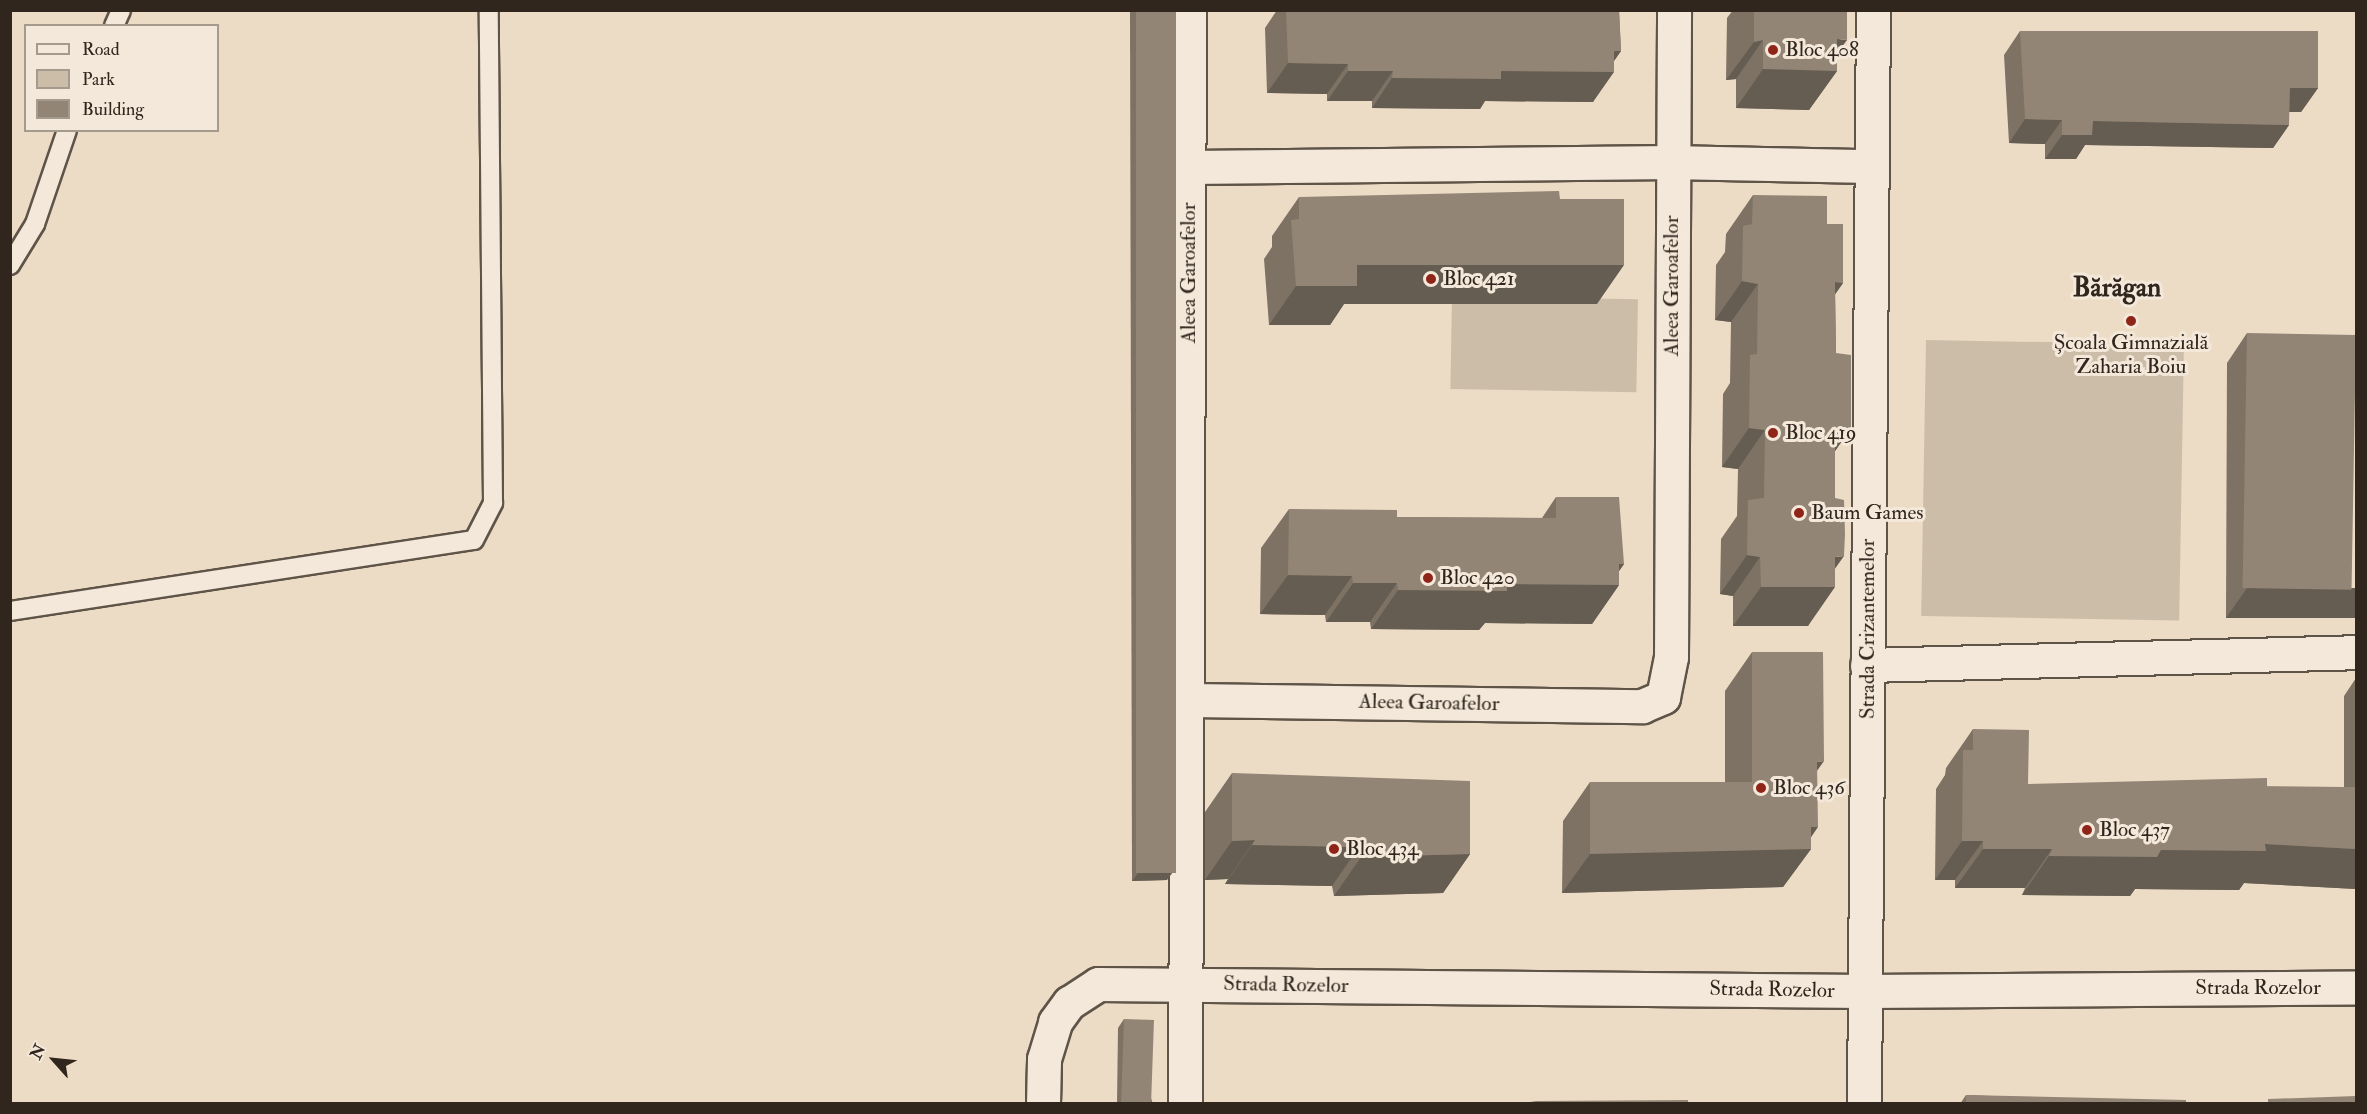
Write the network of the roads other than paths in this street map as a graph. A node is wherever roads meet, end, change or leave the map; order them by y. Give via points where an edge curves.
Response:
1 (121, 10) edge
2 (489, 10) edge
3 (1189, 10) edge
4 (1674, 10) edge
5 (1873, 10) edge
6 (115, 24) edge
7 (66, 132) edge
8 (1673, 162) junction
9 (1870, 166) junction
10 (1189, 167) junction
11 (10, 265) edge
12 (10, 611) edge
13 (2356, 652) edge
14 (1868, 665) junction
15 (1190, 700) junction
16 (1187, 984) junction
17 (2356, 988) edge
18 (1865, 991) junction
19 (1043, 1104) edge
20 (1185, 1104) edge
21 (1864, 1104) edge

1 - 6 lane
2 - 12 lane via 493,503 474,540
3 - 10 street, Aleea Garoafelor
4 - 8 street, Aleea Garoafelor
5 - 9 street, Strada Crizantemelor
7 - 11 lane via 35,224
8 - 9 street
8 - 10 street
8 - 15 street, Aleea Garoafelor via 1671,657 1664,696 1642,706
9 - 14 street, Strada Crizantemelor
10 - 15 street, Aleea Garoafelor
13 - 14 street
14 - 18 street, Strada Crizantemelor
15 - 16 street
16 - 18 street, Strada Rozelor
16 - 19 street, Strada Rozelor via 1098,984 1069,1003 1054,1022 1044,1059
16 - 20 street
17 - 18 street, Strada Rozelor
18 - 21 street, Strada Crizantemelor

